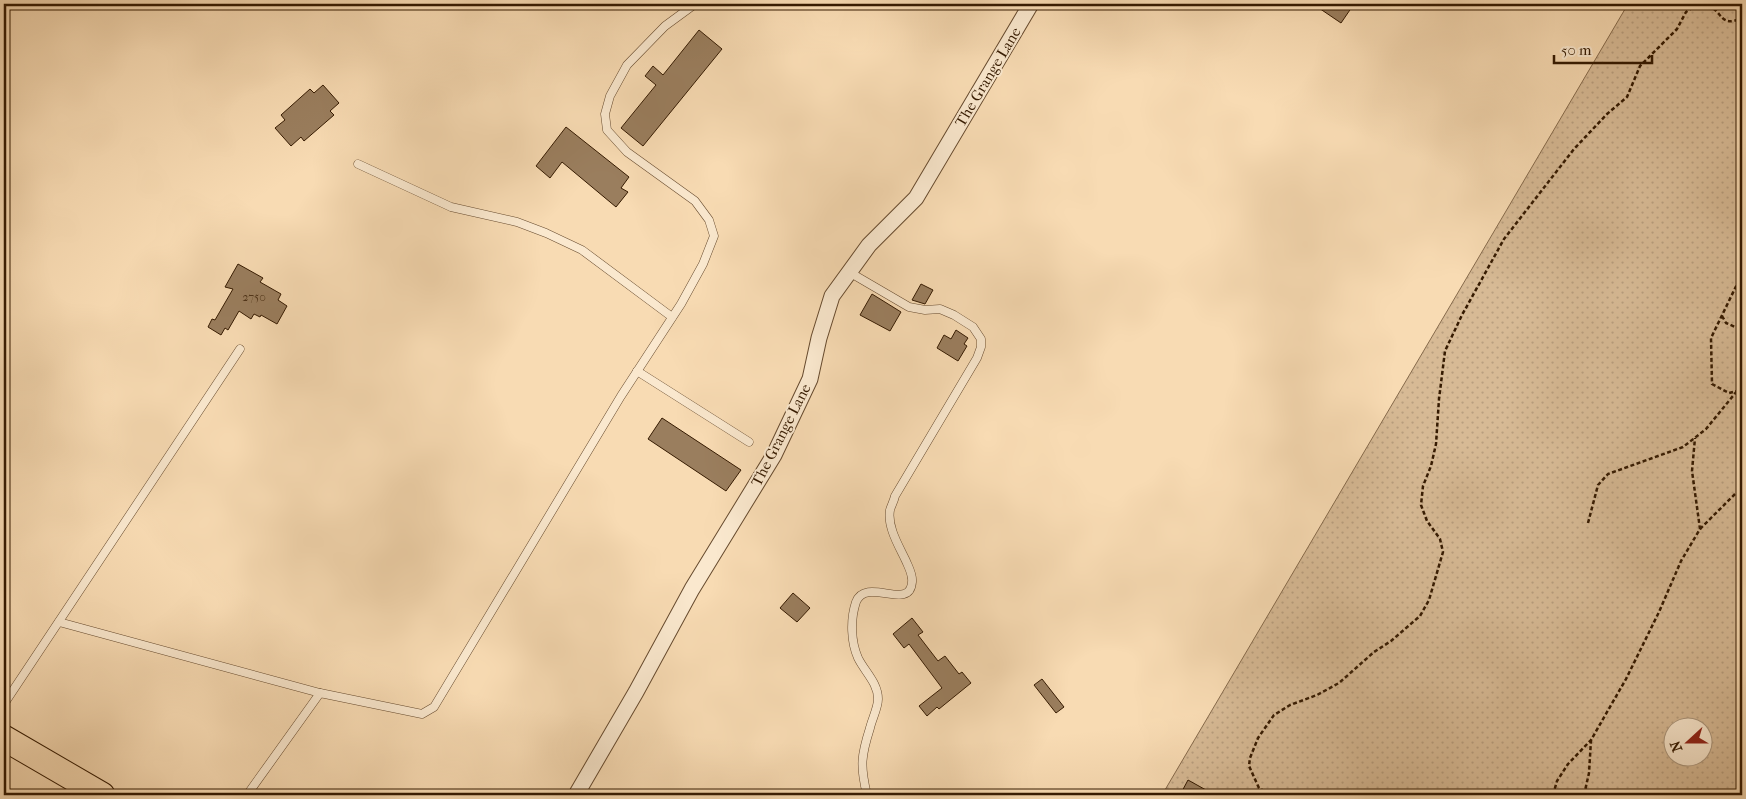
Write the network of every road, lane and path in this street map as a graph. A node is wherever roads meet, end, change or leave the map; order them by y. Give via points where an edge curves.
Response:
1 (694, 4) edge
2 (1030, 4) edge
3 (1742, 18) edge
4 (358, 164) dead end
5 (849, 272) junction
6 (1742, 274) edge
7 (1722, 316) junction
8 (672, 318) junction
9 (1742, 330) edge
10 (240, 349) dead end
11 (637, 371) junction
12 (1742, 385) edge
13 (1737, 391) junction
14 (1695, 438) junction
15 (748, 442) dead end
16 (1742, 487) edge
17 (1588, 523) dead end
18 (1700, 528) junction
19 (59, 622) junction
20 (320, 693) junction
21 (4, 704) edge
22 (4, 738) edge
23 (1591, 740) junction
24 (102, 795) edge
25 (247, 795) edge
26 (576, 795) edge
27 (867, 795) edge
28 (1270, 795) edge
29 (1553, 795) edge
30 (1584, 795) edge

1 - 8 lane via 665,26 627,65 610,96 606,114 607,130 627,152 696,201 709,220 714,236 703,264
2 - 5 street, The Grange Lane via 916,198 869,245
3 - 28 path via 1734,21 1724,19 1709,6 1696,5 1686,12 1677,29 1640,66 1627,97 1574,149 1504,239 1445,351 1436,444 1423,486 1421,505 1427,521 1440,539 1443,552 1429,600 1420,616 1339,683 1274,715 1258,738 1249,766 1259,788
4 - 8 lane via 451,207 517,222 582,250
5 - 26 street, The Grange Lane via 832,296 810,379 774,455 692,589
5 - 27 lane via 909,307 940,309 954,315 973,327 981,339 977,358 895,496 890,512 895,538 911,571 911,589 899,596 873,591 862,595 857,600 853,616 852,635 858,657 876,685 878,700 862,756
6 - 7 path
7 - 9 path via 1726,323
7 - 13 path via 1711,338 1712,384 1729,393
8 - 11 lane
10 - 19 lane
11 - 15 lane
11 - 20 lane via 434,707 422,714
12 - 13 path
13 - 14 path
14 - 17 path via 1683,447 1608,474 1598,485
14 - 18 path via 1692,471
16 - 18 path
18 - 23 path via 1681,561 1660,612 1626,679
19 - 20 lane
19 - 21 lane
20 - 25 lane
22 - 24 highway
23 - 29 path via 1568,764
23 - 30 path

